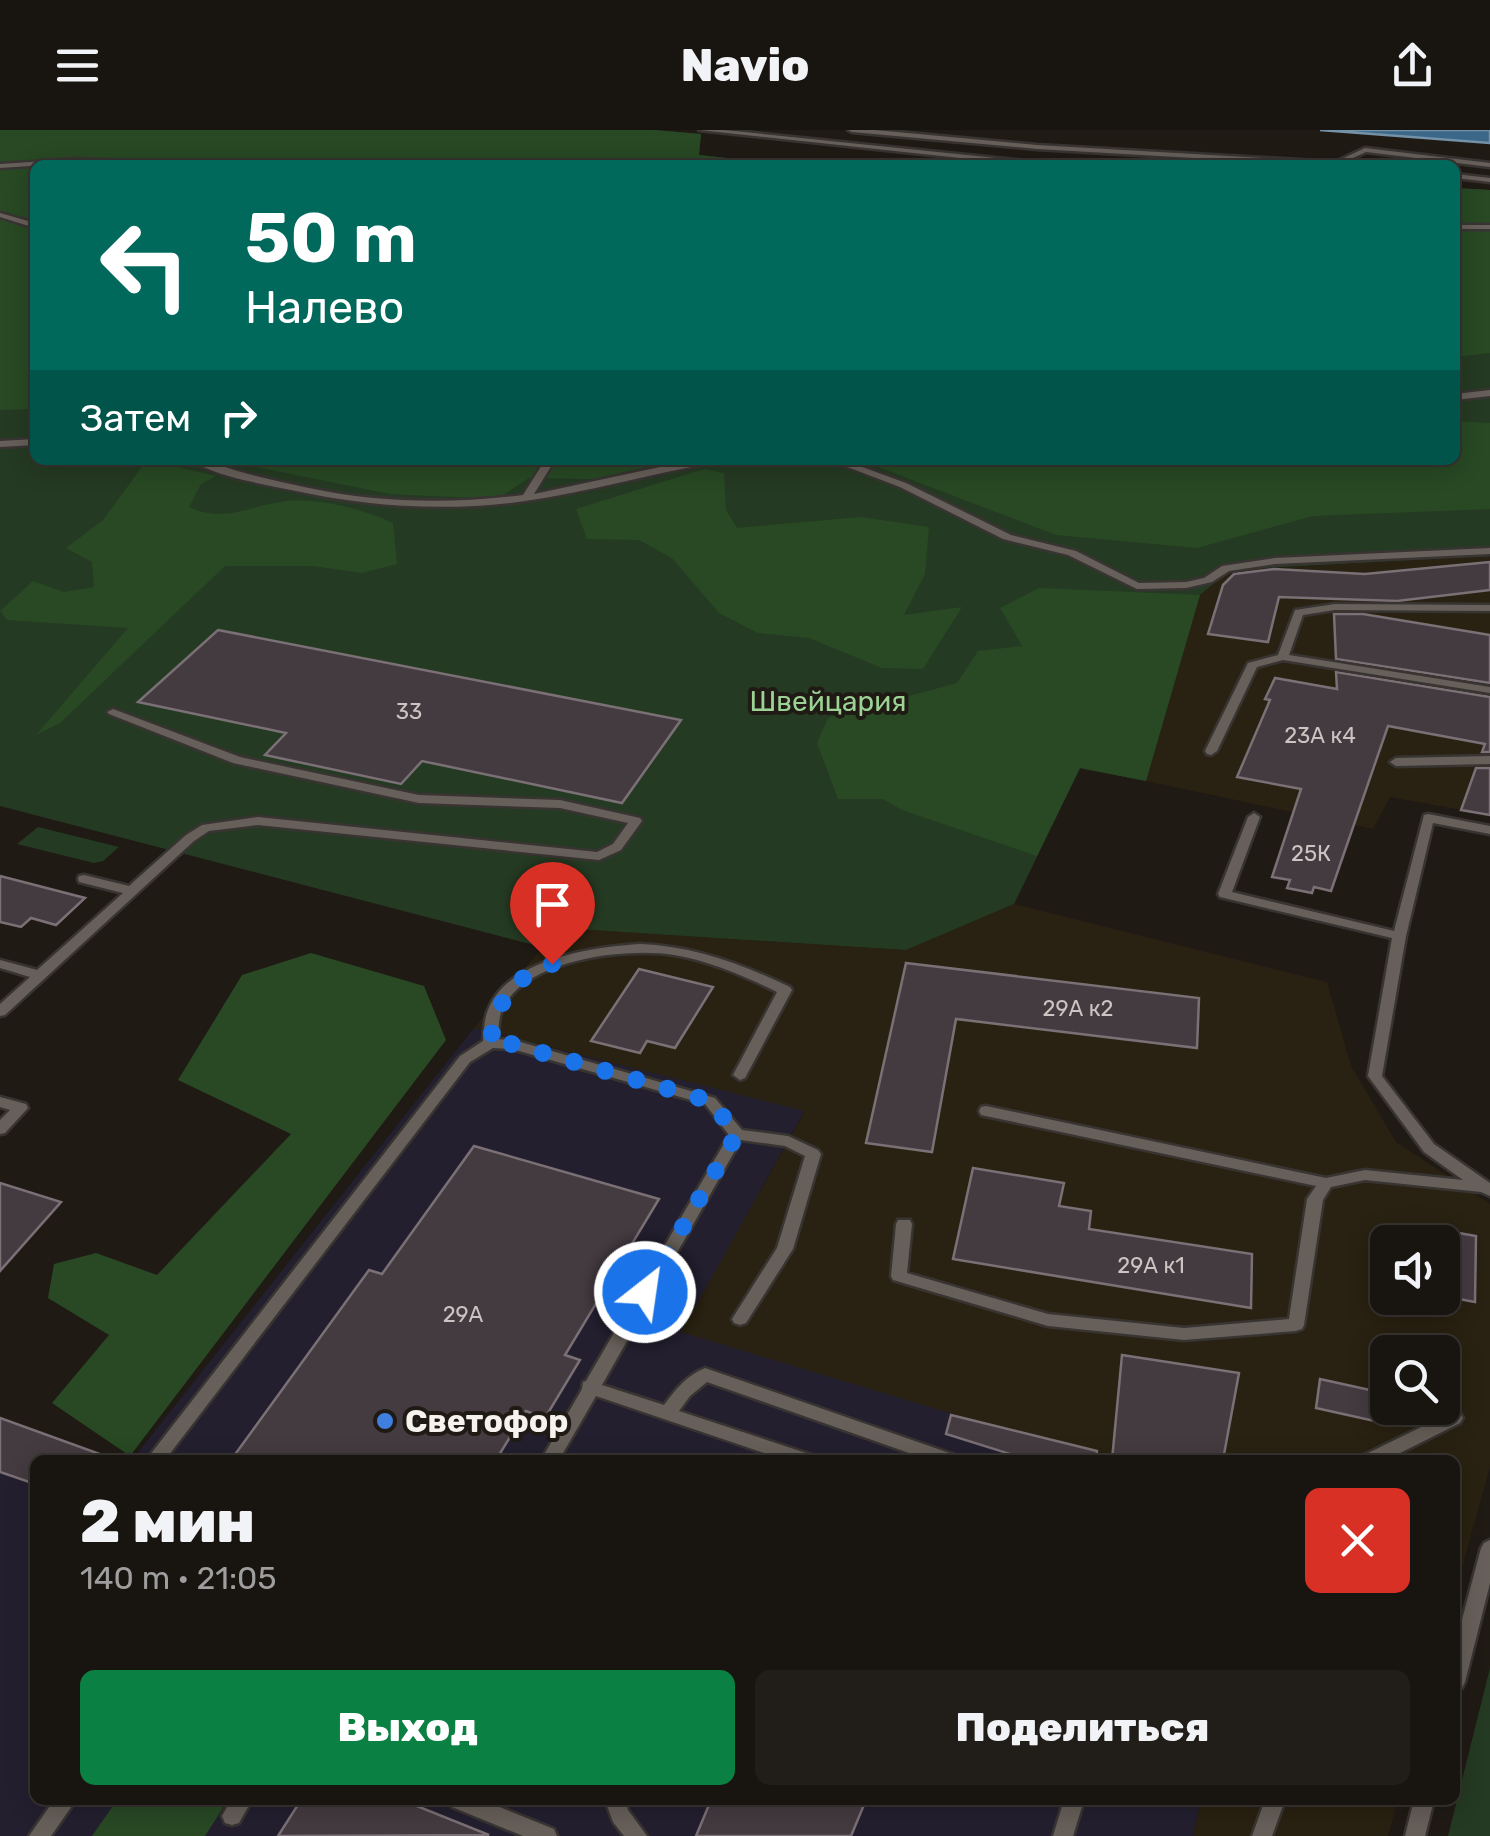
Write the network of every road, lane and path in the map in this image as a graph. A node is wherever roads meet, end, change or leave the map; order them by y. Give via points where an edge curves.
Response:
1 (703, 130) edge
2 (852, 130) edge
3 (996, 160) edge
4 (1280, 160) edge
5 (1343, 160) edge
6 (1454, 160) edge
7 (1460, 161) edge
8 (30, 164) edge
9 (1490, 164) edge
10 (0, 166) edge
11 (1460, 177) edge
12 (1490, 184) edge
13 (1460, 186) edge
14 (0, 214) edge
15 (30, 224) edge
16 (1490, 227) edge
17 (1460, 228) edge
18 (1490, 395) edge
19 (1460, 397) edge
20 (30, 442) edge
21 (0, 444) edge
22 (208, 465) edge
23 (547, 465) edge
24 (688, 465) edge
25 (848, 465) edge
26 (526, 498) junction
27 (1490, 551) edge
28 (1490, 608) edge
29 (1284, 657) junction
30 (1490, 690) edge
31 (113, 712) dead end
32 (1211, 751) dead end
33 (1490, 760) edge
34 (1396, 762) dead end
35 (1254, 817) dead end
36 (1490, 830) edge
37 (84, 879) dead end
38 (132, 891) junction
39 (1398, 936) junction
40 (0, 964) edge
41 (39, 976) junction
42 (0, 1012) edge
43 (490, 1044) junction
44 (740, 1075) dead end
45 (0, 1102) edge
46 (986, 1111) dead end
47 (0, 1129) edge
48 (737, 1134) junction
49 (1326, 1183) junction
50 (1485, 1189) edge
51 (904, 1224) dead end
52 (740, 1319) dead end
53 (589, 1387) junction
54 (668, 1413) junction
55 (1440, 1425) edge
56 (160, 1455) edge
57 (553, 1455) edge
58 (791, 1455) edge
59 (935, 1455) edge
60 (1380, 1455) edge
61 (1490, 1548) edge
62 (1460, 1663) edge
63 (62, 1805) edge
64 (471, 1805) edge
65 (617, 1805) edge
66 (1073, 1805) edge
67 (1273, 1805) edge
68 (1423, 1805) edge
69 (39, 1836) edge
70 (547, 1836) edge
71 (636, 1836) edge
72 (1064, 1836) edge
73 (1262, 1836) edge
74 (1415, 1836) edge

1 - 3 lane
2 - 4 lane
5 - 6 lane via 1365,150
7 - 9 lane
8 - 10 lane
11 - 12 lane
12 - 13 lane
14 - 15 lane
16 - 17 lane
18 - 19 lane
20 - 21 lane
22 - 26 lane via 331,494 414,502
23 - 26 lane
24 - 26 lane
25 - 27 lane via 1007,537 1072,553 1137,586 1186,585 1226,568 1275,561
28 - 29 lane via 1299,612
29 - 30 lane
29 - 32 lane via 1252,665
31 - 38 lane via 237,760 419,800 560,804 636,820 600,856 234,822 190,838
33 - 34 lane
35 - 39 lane via 1225,894
36 - 39 lane via 1428,818
37 - 38 lane
38 - 41 lane
39 - 50 lane via 1376,1076 1429,1148
40 - 41 lane
41 - 42 lane
43 - 44 lane via 496,1006 530,971 574,958 659,949 785,990
43 - 48 lane via 512,1044 710,1101
43 - 56 lane via 465,1059
45 - 47 lane via 20,1108
46 - 49 lane
48 - 52 lane via 788,1141 813,1154 785,1249
48 - 53 lane
49 - 50 lane via 1365,1174
49 - 51 lane via 1315,1199 1296,1325 1184,1334 1048,1320 899,1276
53 - 54 lane
53 - 57 lane
54 - 58 lane
54 - 59 lane via 705,1374
55 - 60 lane
61 - 62 lane
63 - 69 lane
64 - 70 lane
65 - 71 lane
66 - 72 lane
67 - 73 lane
68 - 74 lane

